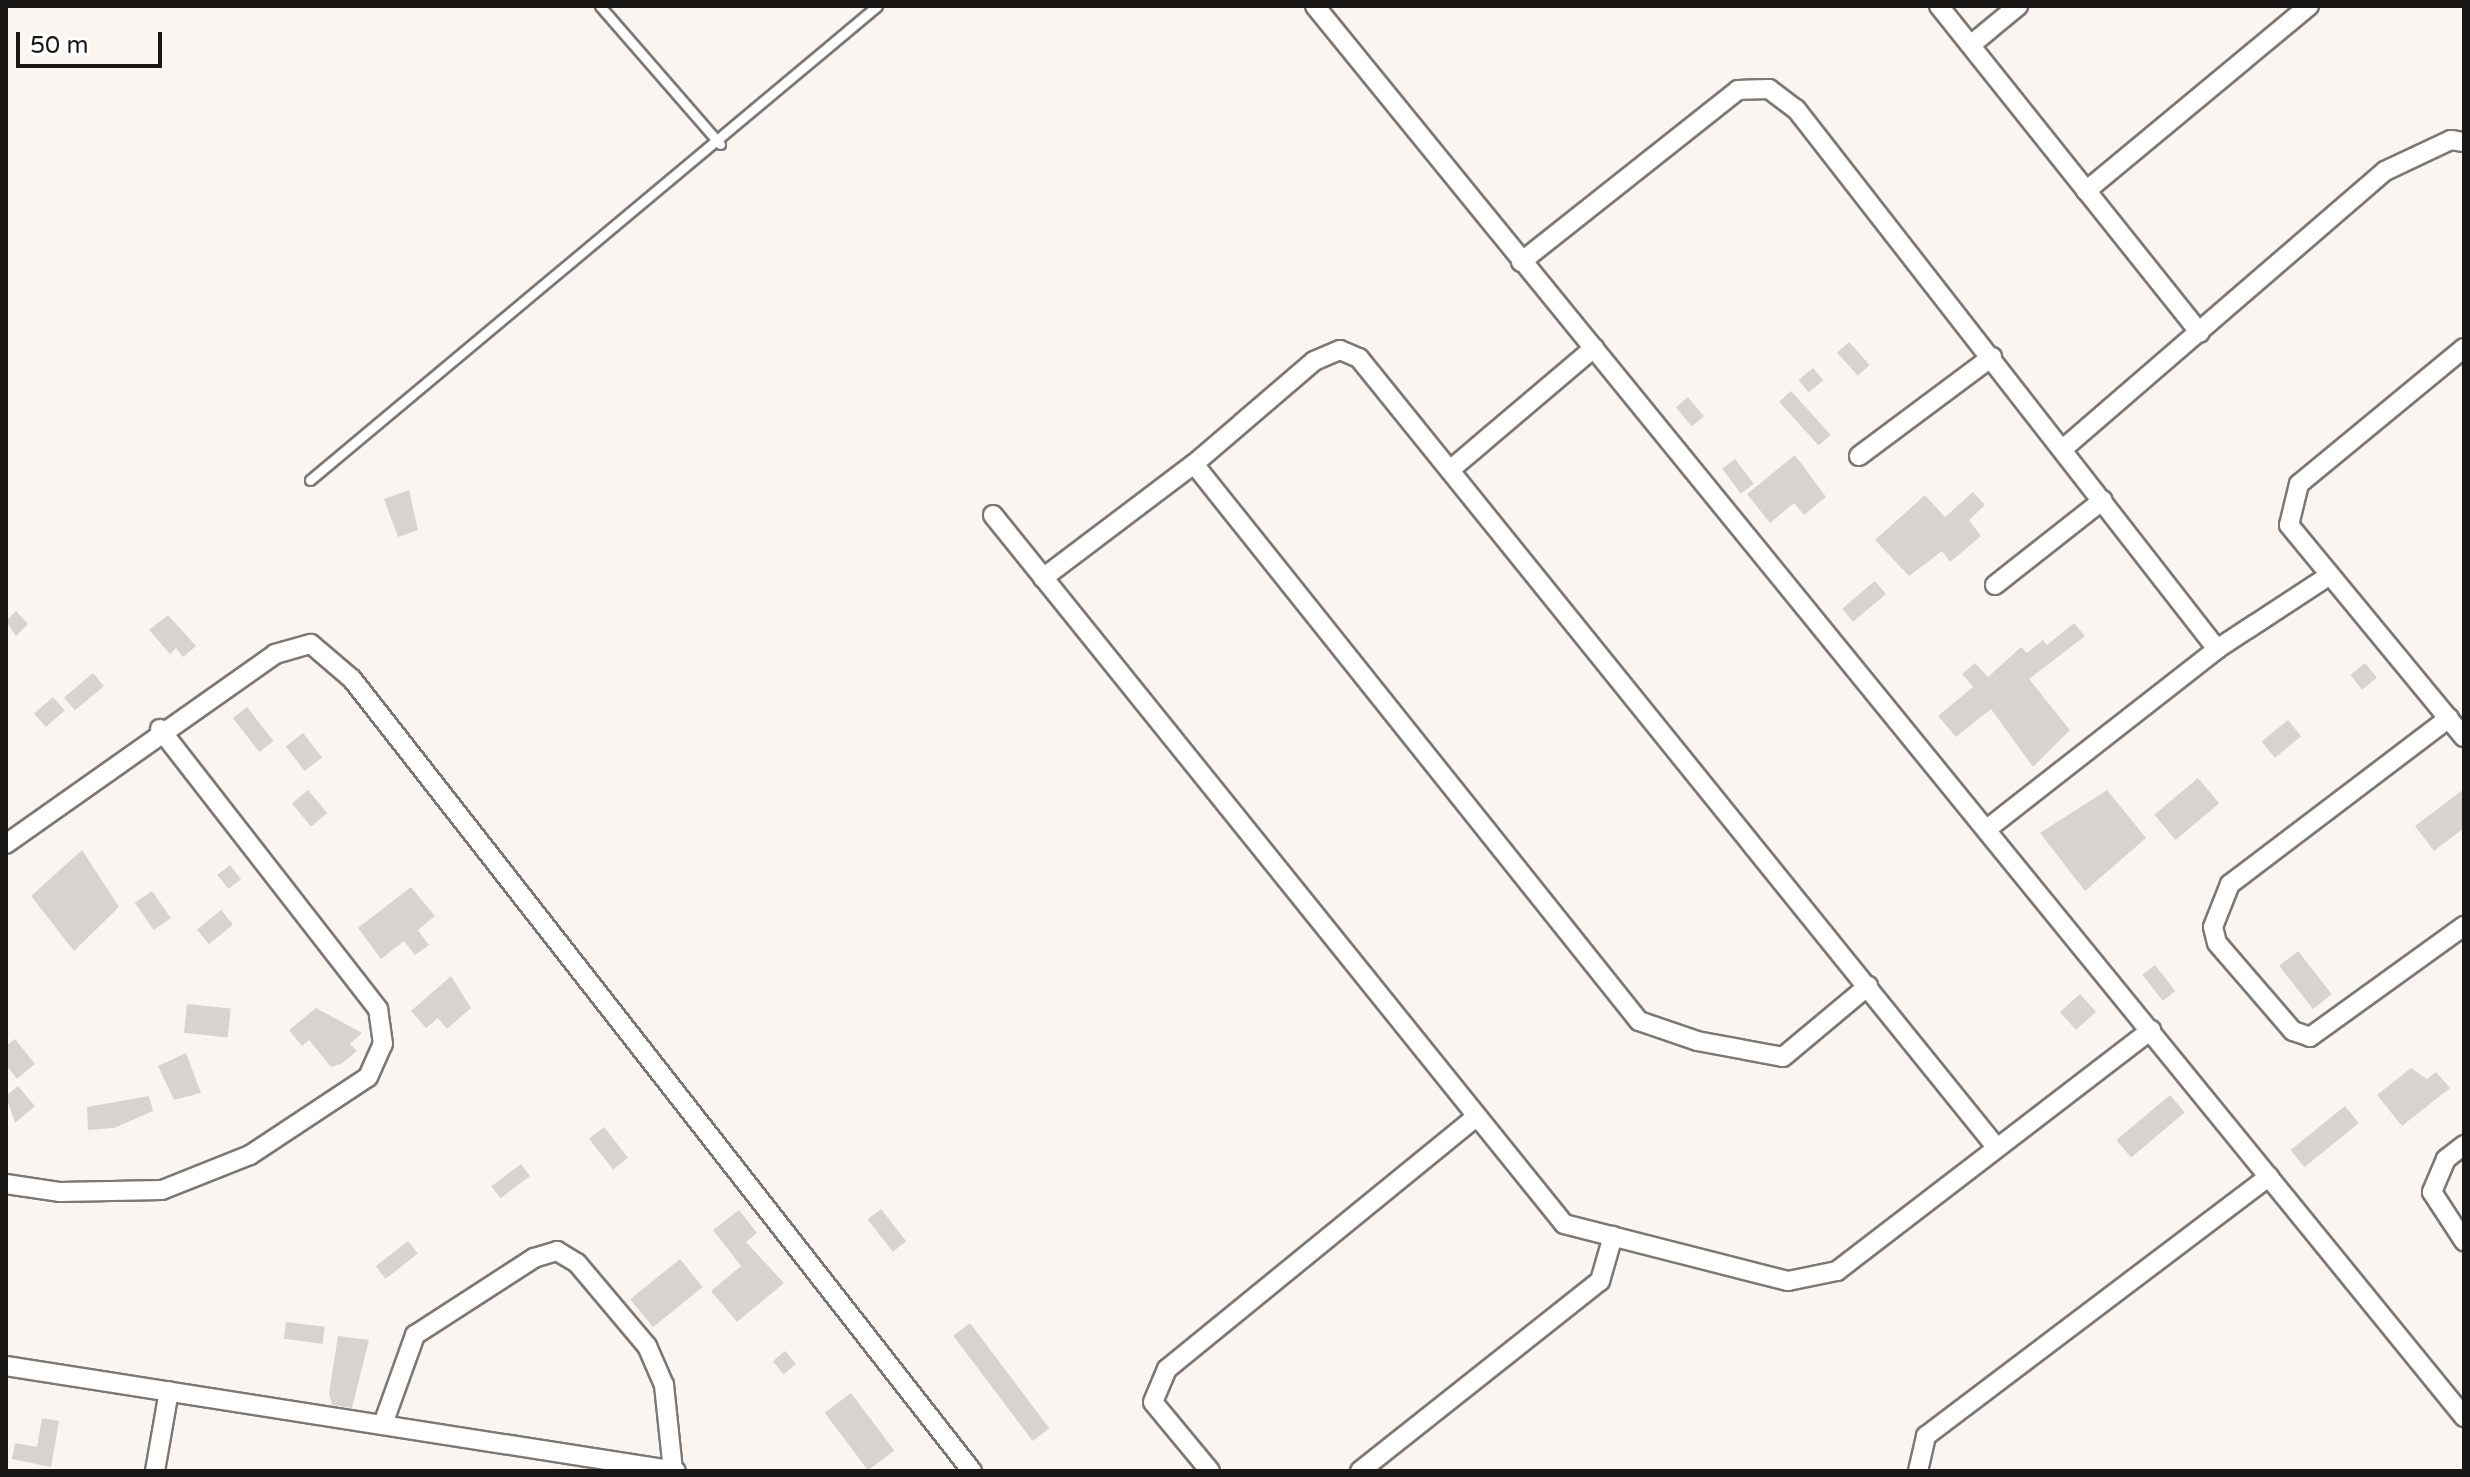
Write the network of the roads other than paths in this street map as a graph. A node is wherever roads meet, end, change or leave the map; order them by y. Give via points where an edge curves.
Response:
1 (600, 6) edge
2 (877, 6) edge
3 (1939, 6) edge
4 (2018, 6) edge
5 (2309, 6) edge
6 (1321, 9) edge
7 (1972, 44) junction
8 (2464, 142) edge
9 (720, 144) junction
10 (2086, 191) junction
11 (1521, 262) junction
12 (2200, 333) junction
13 (1594, 348) junction
14 (2464, 348) edge
15 (1992, 357) junction
16 (2064, 448) junction
17 (1859, 456) dead end
18 (1194, 464) junction
19 (1450, 470) junction
20 (310, 480) dead end
21 (2103, 500) junction
22 (993, 515) dead end
23 (2327, 577) junction
24 (1043, 578) junction
25 (1995, 585) dead end
26 (2217, 649) junction
27 (2449, 718) junction
28 (160, 729) junction
29 (2464, 737) edge
30 (1987, 829) junction
31 (6, 844) edge
32 (2464, 926) edge
33 (1868, 986) junction
34 (2151, 1030) junction
35 (1477, 1116) junction
36 (2464, 1145) edge
37 (1997, 1148) junction
38 (2269, 1177) junction
39 (6, 1184) edge
40 (1613, 1236) junction
41 (2464, 1241) edge
42 (6, 1366) edge
43 (169, 1391) junction
44 (2464, 1417) edge
45 (383, 1424) junction
46 (155, 1471) edge
47 (674, 1471) edge
48 (972, 1471) edge
49 (1210, 1471) edge
50 (1360, 1471) edge
51 (1918, 1471) edge

1 - 9 lane
2 - 9 lane
3 - 7 street
4 - 7 street
5 - 10 street
6 - 11 street
7 - 10 street
8 - 12 street via 2451,140 2385,171
9 - 20 lane
10 - 12 street
11 - 13 street
11 - 15 street via 1738,90 1769,89 1796,109
12 - 16 street
13 - 19 street
13 - 30 street
14 - 23 street via 2299,484 2289,525
15 - 16 street
15 - 17 street
16 - 21 street
18 - 19 street via 1314,361 1340,350 1359,358
18 - 24 street
18 - 33 street via 1639,1021 1697,1041 1783,1057
19 - 33 street
21 - 25 street
21 - 26 street
22 - 24 street
23 - 26 street
23 - 27 street
24 - 35 street
26 - 30 street
27 - 29 street
27 - 32 street via 2230,884 2213,927 2217,943 2293,1031 2310,1037
28 - 31 street
28 - 39 street via 378,1009 383,1044 368,1077 250,1155 162,1190 60,1192
28 - 48 street via 275,654 311,644 352,679
30 - 34 street
33 - 37 street
34 - 37 street
34 - 38 street
35 - 40 street via 1564,1224
35 - 49 street via 1167,1369 1153,1402
36 - 41 street via 2446,1159 2432,1192
37 - 40 street via 1837,1271 1788,1281
38 - 44 street
38 - 51 street via 1926,1436
40 - 50 street via 1600,1281
42 - 43 street
43 - 45 street
43 - 46 street
45 - 47 street
45 - 47 street via 415,1335 534,1258 557,1251 577,1263 647,1346 664,1385

